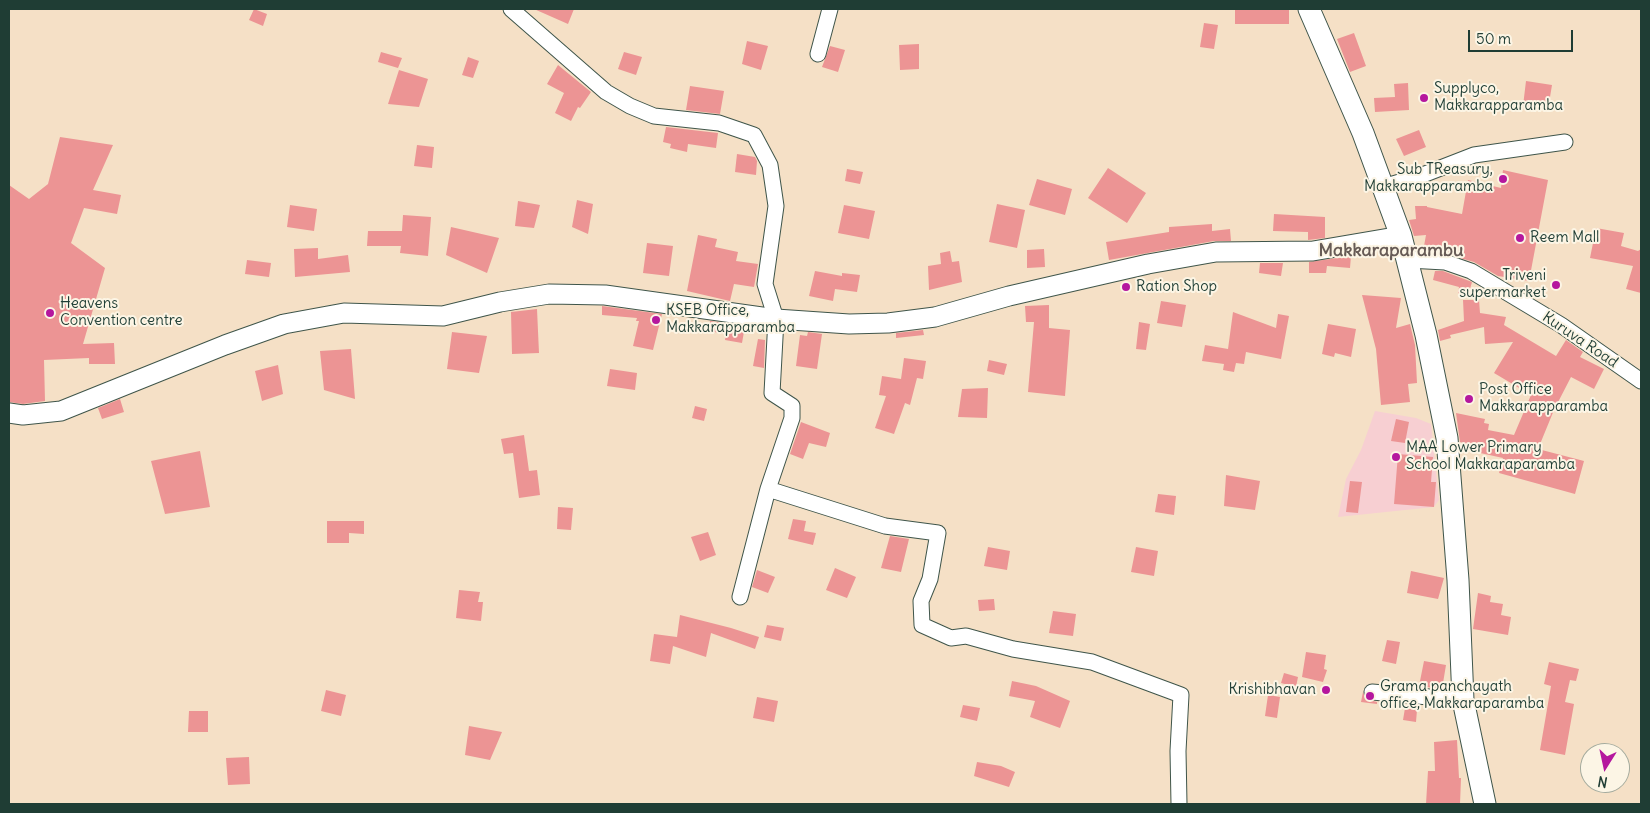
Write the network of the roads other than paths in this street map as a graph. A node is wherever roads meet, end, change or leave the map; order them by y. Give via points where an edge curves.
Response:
1 (510, 9) edge
2 (830, 9) edge
3 (1309, 9) edge
4 (818, 54) dead end
5 (1565, 142) dead end
6 (1383, 187) junction
7 (1401, 236) junction
8 (1408, 260) junction
9 (776, 319) junction
10 (1641, 381) edge
11 (9, 413) edge
12 (768, 489) junction
13 (740, 597) dead end
14 (1372, 692) dead end
15 (1463, 700) junction
16 (1179, 804) edge
17 (1485, 804) edge

1 - 9 street via 606,92 630,106 654,116 719,123 754,136 770,165 776,206 765,284
2 - 4 street
3 - 6 highway
5 - 6 street via 1474,155
6 - 7 highway
7 - 8 highway
7 - 9 main road via 1313,250 1216,252 1009,296 935,317 849,324
8 - 10 street, Kuruva Road via 1445,262 1471,272 1561,325
8 - 15 highway via 1447,438
9 - 11 main road via 623,297 558,294 500,302 443,316 344,313 284,324 61,411 24,415
9 - 12 street via 772,392 792,406 792,418
12 - 13 street
12 - 16 street via 884,526 938,533 930,579 921,601 922,626 951,638 966,636 1014,649 1092,662 1181,695
14 - 15 street
15 - 17 highway

